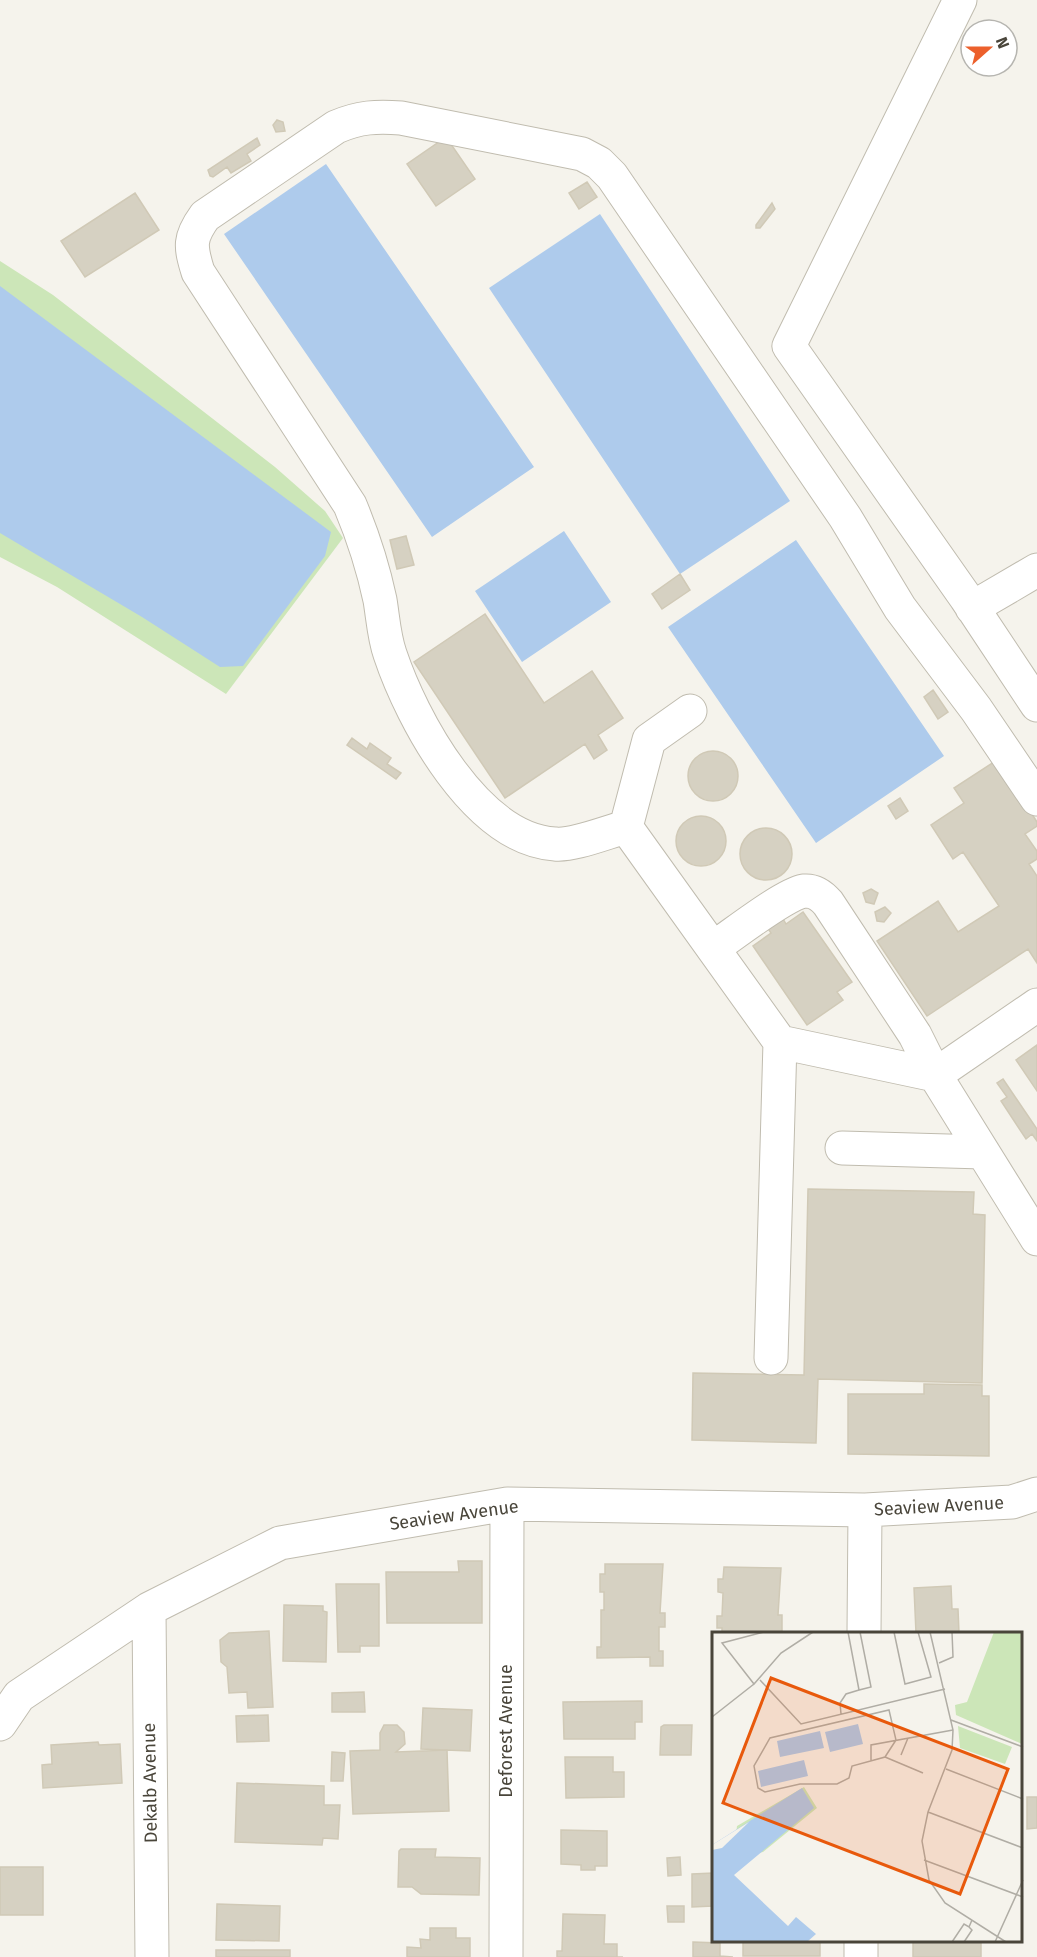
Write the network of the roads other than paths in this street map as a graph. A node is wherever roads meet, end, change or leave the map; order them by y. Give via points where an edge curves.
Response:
1 (960, 0) edge
2 (1037, 570) edge
3 (972, 608) junction
4 (1037, 705) edge
5 (690, 711) dead end
6 (1037, 800) edge
7 (626, 827) junction
8 (713, 948) junction
9 (1037, 1005) edge
10 (780, 1042) junction
11 (935, 1075) junction
12 (842, 1148) dead end
13 (983, 1152) junction
14 (1037, 1239) edge
15 (771, 1358) dead end
16 (1037, 1494) edge
17 (507, 1504) junction
18 (865, 1510) junction
19 (149, 1609) junction
20 (864, 1632) edge
21 (0, 1724) edge
22 (152, 1957) edge
23 (506, 1957) edge

1 - 3 street via 789,346
2 - 3 street
3 - 4 street
5 - 7 street via 649,740
6 - 7 street via 976,709 900,608 845,517 612,176 599,163 582,154 401,118 355,118 205,216 192,234 198,272 350,505 364,536 389,651 405,694 451,772 480,808 533,840 557,845
7 - 8 street
8 - 10 street
8 - 11 street via 790,897 805,891 819,894 915,1035
9 - 11 street
10 - 11 street
10 - 15 street
11 - 13 street
12 - 13 street
13 - 14 street
16 - 18 street, Seaview Avenue via 1012,1502
17 - 18 street, Seaview Avenue
17 - 19 street, Seaview Avenue via 280,1543
17 - 23 street, Deforest Avenue
18 - 20 street
19 - 21 street, Seaview Avenue via 19,1696
19 - 22 street, Dekalb Avenue

